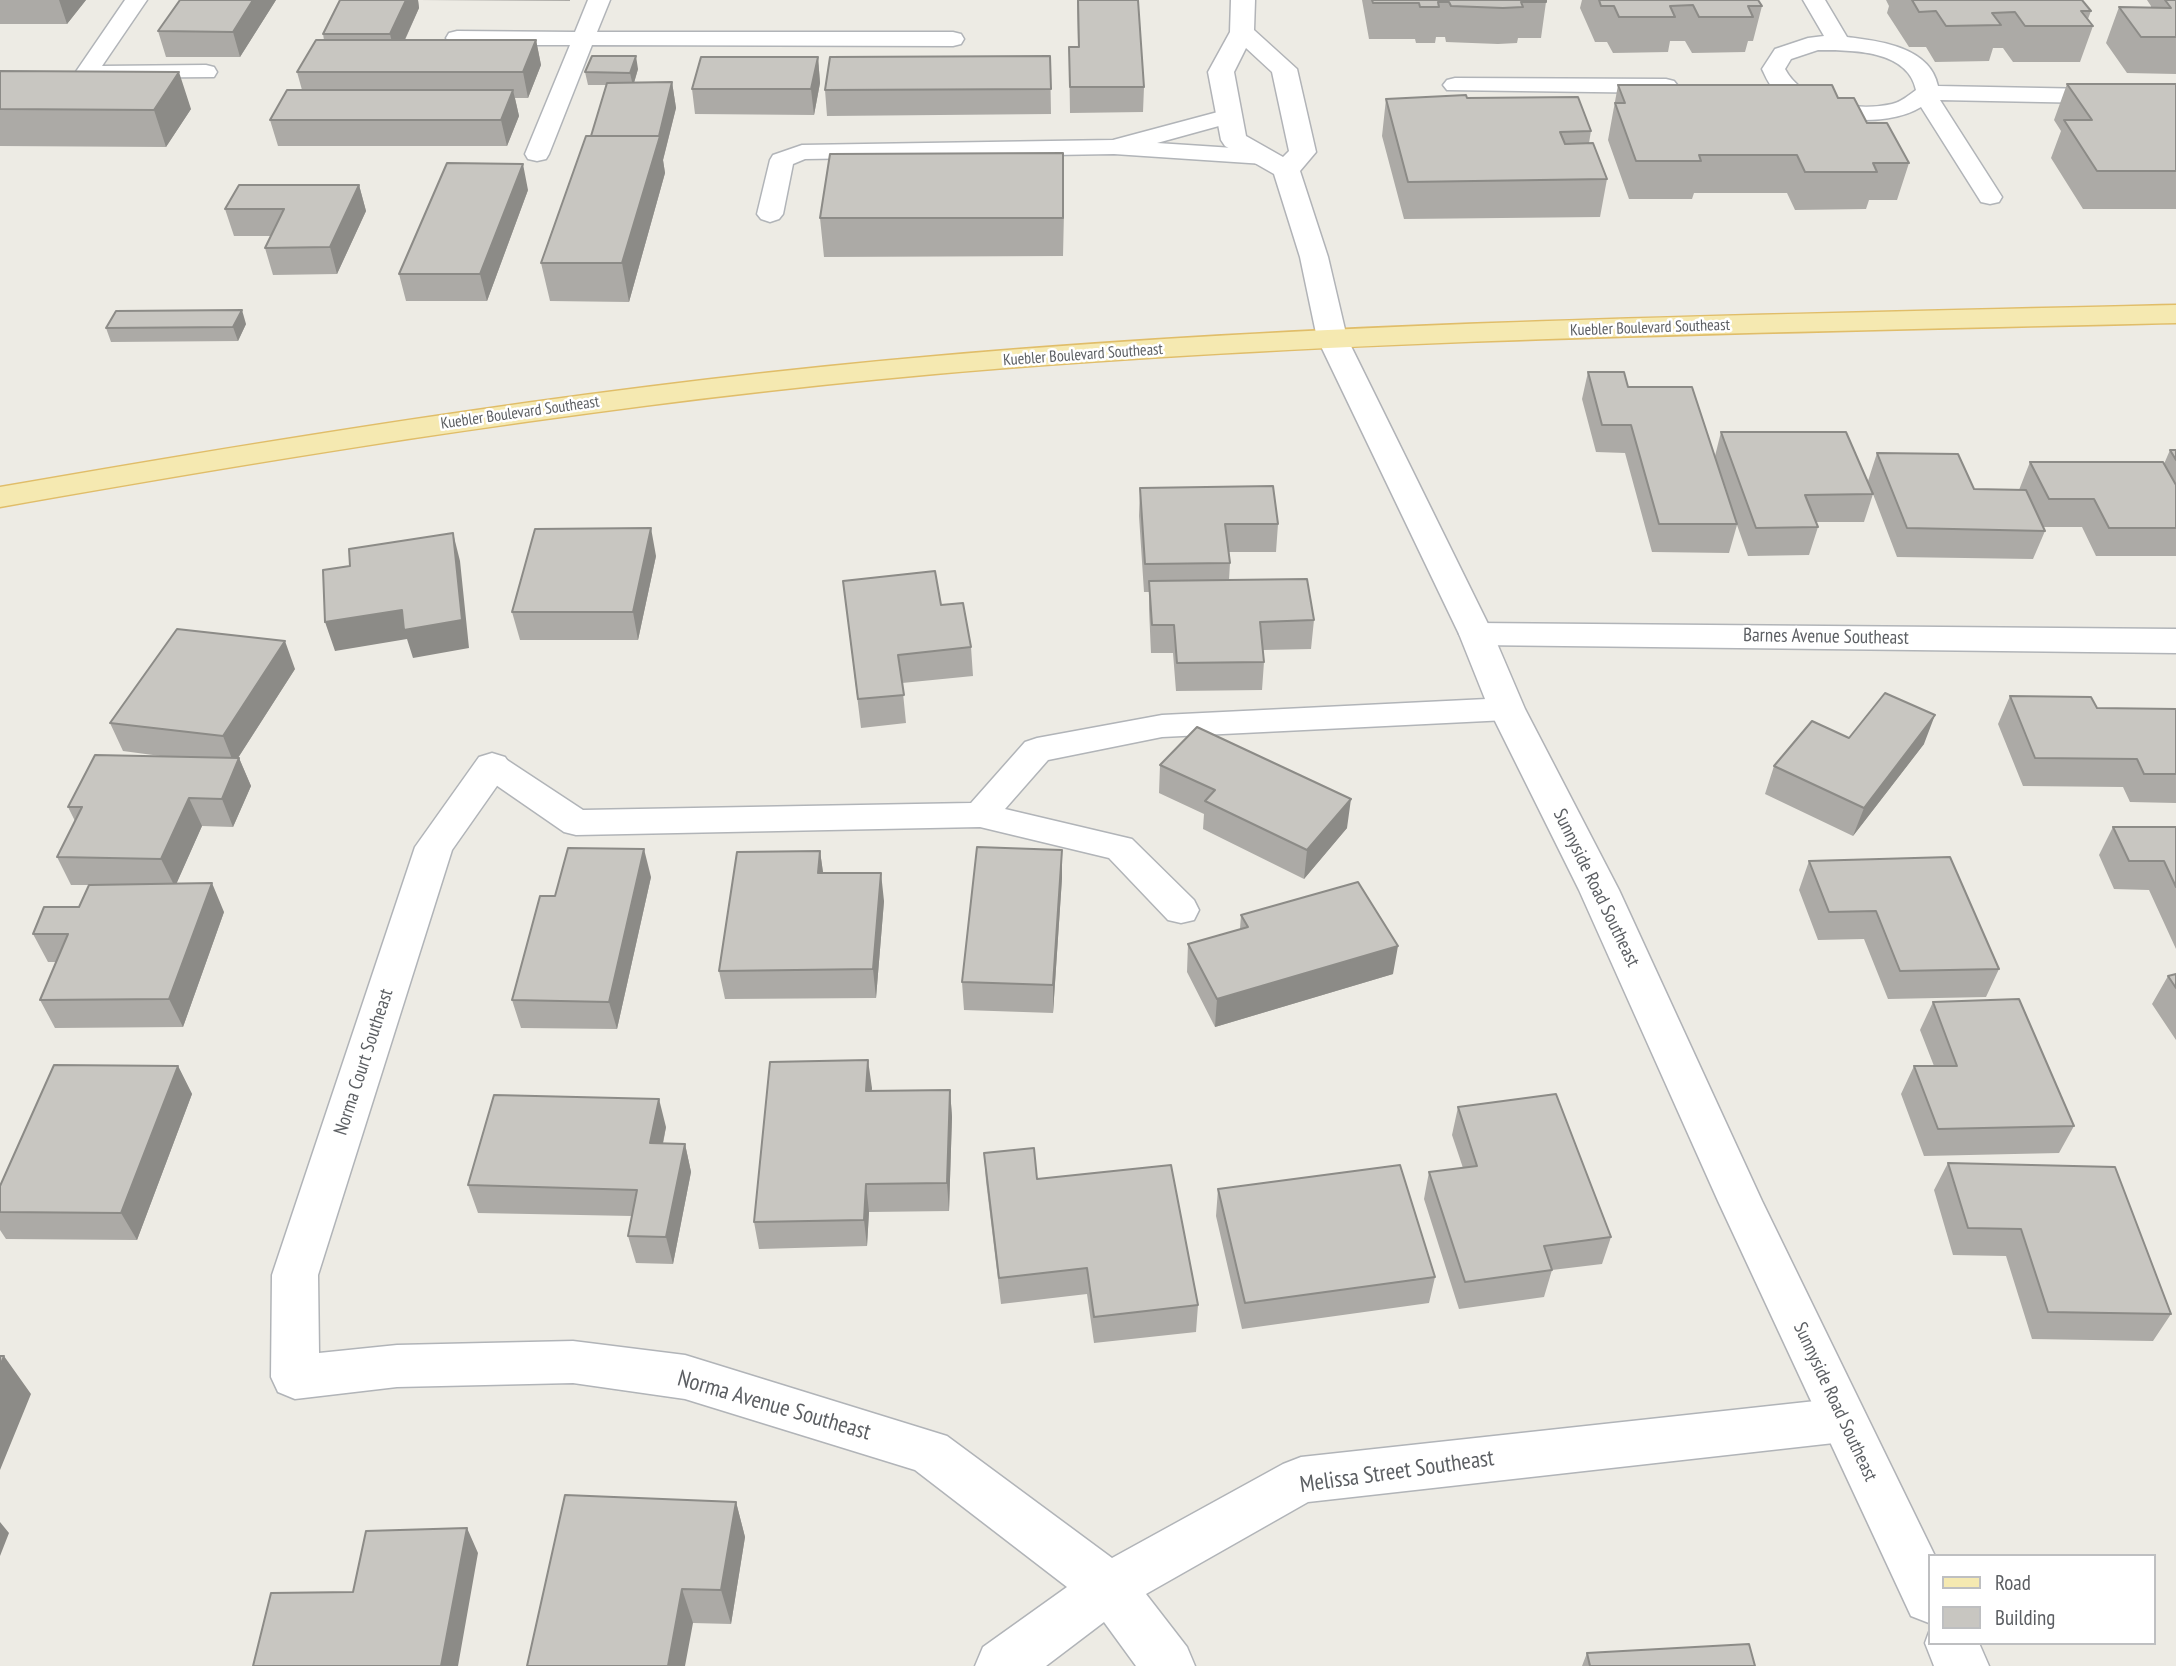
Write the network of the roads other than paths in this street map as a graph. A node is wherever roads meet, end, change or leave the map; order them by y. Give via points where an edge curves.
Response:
1 (136, 0) edge
2 (599, 0) edge
3 (1243, 0) edge
4 (1814, 0) edge
5 (1242, 32) junction
6 (585, 37) junction
7 (457, 38) edge
8 (953, 39) dead end
9 (1839, 43) junction
10 (206, 72) dead end
11 (62, 73) edge
12 (86, 73) junction
13 (1455, 85) dead end
14 (1686, 86) edge
15 (1755, 87) edge
16 (1782, 87) junction
17 (1926, 94) junction
18 (2092, 96) edge
19 (1229, 116) junction
20 (1114, 147) junction
21 (537, 155) dead end
22 (1275, 164) junction
23 (1990, 197) dead end
24 (771, 214) dead end
25 (2176, 314) edge
26 (1332, 338) junction
27 (0, 497) edge
28 (1476, 634) junction
29 (2176, 641) edge
30 (1507, 709) junction
31 (492, 766) joint
32 (981, 815) junction
33 (1181, 910) dead end
34 (295, 1377) joint
35 (1843, 1420) junction
36 (1109, 1587) junction
37 (1927, 1594) edge
38 (1952, 1645) edge
39 (1002, 1666) edge
40 (1168, 1666) edge
41 (1962, 1666) edge

1 - 12 lane
2 - 6 lane
3 - 5 main road
4 - 9 lane
5 - 19 main road via 1221,72
5 - 22 main road via 1284,69 1303,152
6 - 7 lane
6 - 8 lane
6 - 21 lane
9 - 16 lane via 1796,47 1781,54 1773,63 1773,75
9 - 17 lane via 1863,45 1905,59 1928,80
10 - 12 lane
11 - 12 lane
13 - 14 lane
15 - 16 lane
16 - 17 lane via 1799,98 1849,113 1901,110
17 - 18 lane
17 - 23 lane
19 - 20 lane
19 - 22 main road via 1234,140
20 - 22 lane
20 - 24 lane via 802,152 782,160
22 - 26 main road, Sunnyside Road Southeast via 1314,257
25 - 26 main road, Kuebler Boulevard Southeast
26 - 27 main road, Kuebler Boulevard Southeast via 937,365 673,392 223,457
26 - 28 main road, Sunnyside Road Southeast
28 - 29 main road, Barnes Avenue Southeast
28 - 30 main road, Sunnyside Road Southeast
30 - 32 lane via 1162,726 1037,750
30 - 35 main road, Sunnyside Road Southeast via 1600,890
31 - 32 lane via 576,823
31 - 34 main road, Norma Court Southeast via 434,847 295,1275
32 - 33 lane via 1121,848
34 - 36 main road, Norma Avenue Southeast via 397,1366 573,1362 685,1377 930,1452
35 - 36 main road, Melissa Street Southeast via 1301,1480
35 - 37 main road, Sunnyside Road Southeast
36 - 39 main road, Melissa Street Southeast
36 - 40 main road, Norma Avenue Southeast
38 - 41 main road

